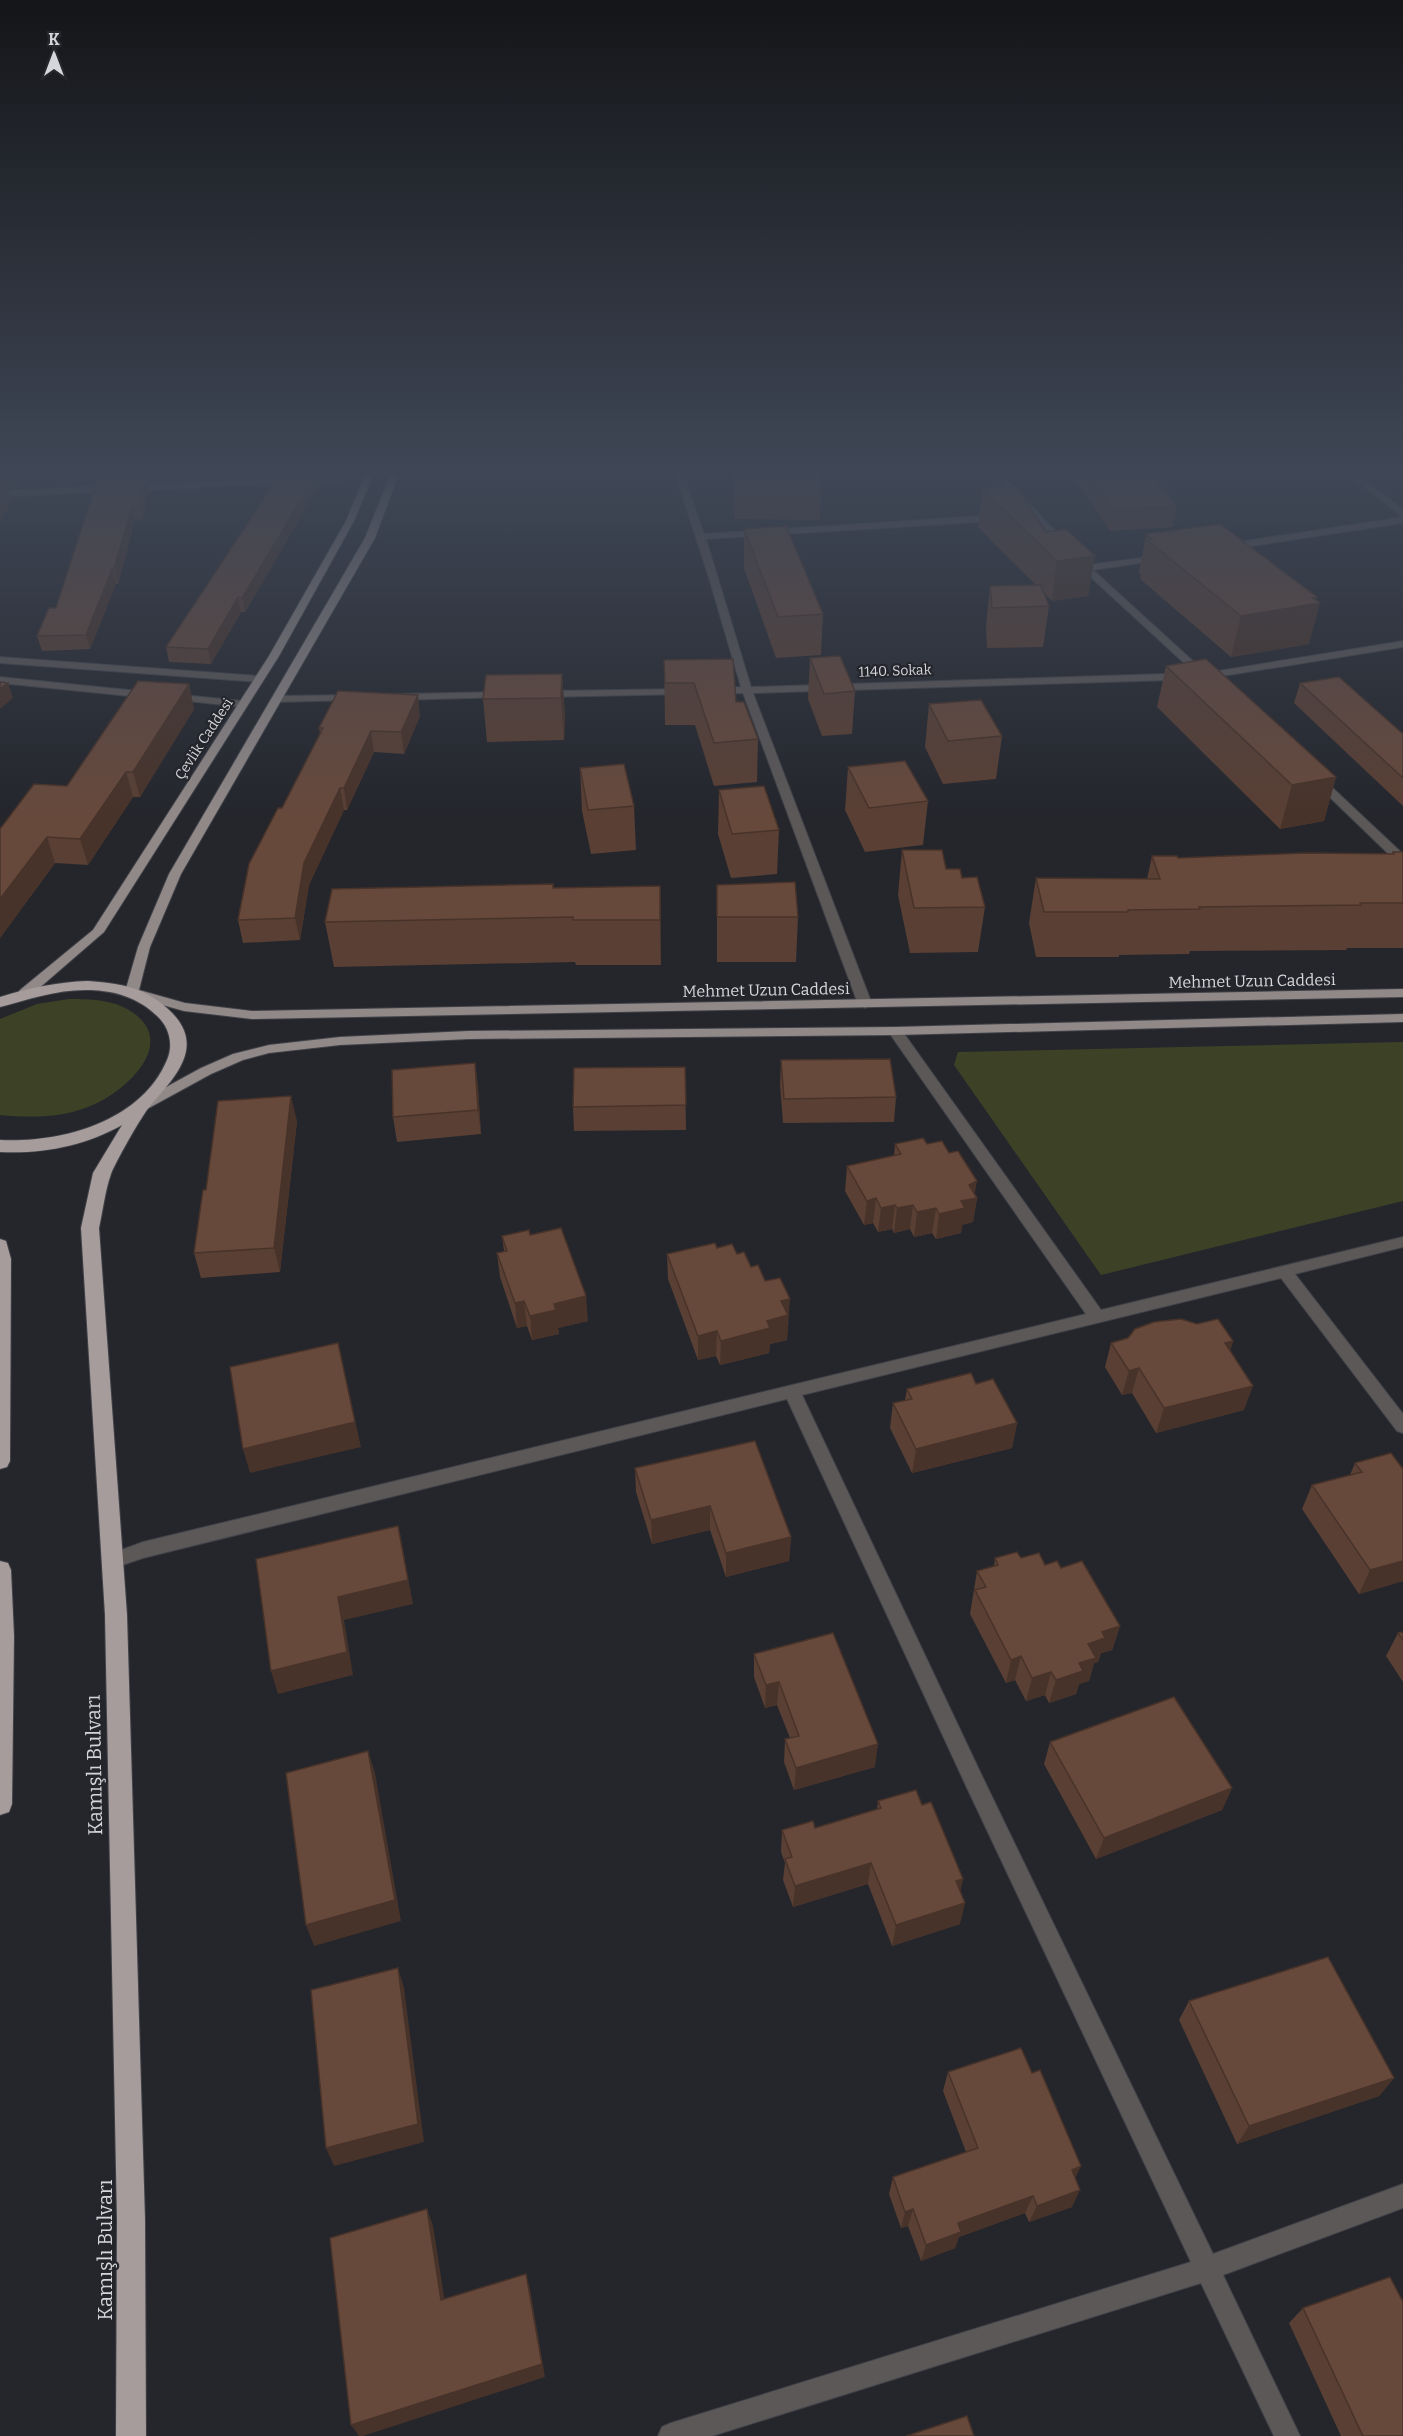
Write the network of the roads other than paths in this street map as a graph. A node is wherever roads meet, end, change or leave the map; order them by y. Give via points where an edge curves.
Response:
1 (312, 587) edge
2 (342, 587) edge
3 (716, 587) edge
4 (1107, 587) edge
5 (1403, 644) edge
6 (0, 660) edge
7 (47, 664) junction
8 (259, 679) junction
9 (0, 680) edge
10 (1209, 680) junction
11 (52, 685) junction
12 (747, 690) junction
13 (390, 697) edge
14 (367, 698) edge
15 (276, 699) junction
16 (243, 704) junction
17 (1308, 770) edge
18 (1403, 861) edge
19 (0, 993) edge
20 (25, 993) junction
21 (132, 993) junction
22 (1403, 993) edge
23 (0, 1002) edge
24 (866, 1004) junction
25 (1403, 1018) edge
26 (895, 1031) junction
27 (142, 1106) junction
28 (0, 1146) edge
29 (1403, 1242) edge
30 (0, 1246) edge
31 (1284, 1271) junction
32 (1097, 1317) junction
33 (792, 1392) junction
34 (1403, 1426) edge
35 (0, 1461) edge
36 (111, 1561) junction
37 (0, 1570) edge
38 (0, 1804) edge
39 (1403, 2196) edge
40 (1206, 2269) junction
41 (131, 2436) edge
42 (671, 2436) edge
43 (1287, 2436) edge

1 - 8 main road, Çevlik Caddesi
2 - 15 main road
3 - 12 street
4 - 10 street
5 - 10 street, 1140. Sokak
6 - 7 street
7 - 8 street
7 - 11 street
8 - 16 main road, Çevlik Caddesi
9 - 11 street
10 - 12 street, 1140. Sokak
11 - 16 street
12 - 13 street, 1140. Sokak
12 - 24 street
14 - 15 street
15 - 21 main road via 176,874 144,947
16 - 20 main road, Çevlik Caddesi via 98,932
17 - 18 street
19 - 20 highway
20 - 21 highway via 81,985
20 - 23 highway
21 - 24 main road, Mehmet Uzun Caddesi via 184,1007 252,1015
21 - 27 highway via 159,1007 176,1028 178,1053 167,1080
22 - 24 main road, Mehmet Uzun Caddesi
25 - 26 main road
26 - 27 main road via 470,1035 340,1041 269,1049 238,1058
26 - 32 street
27 - 28 highway via 113,1124 79,1137 42,1145
27 - 36 highway, Kamışlı Bulvarı via 102,1173 90,1228
29 - 31 street
30 - 35 highway
31 - 32 street
31 - 34 street
32 - 33 street
33 - 36 street
33 - 40 street
36 - 41 highway, Kamışlı Bulvarı via 116,1615 131,2220
37 - 38 highway
39 - 40 street
40 - 42 street
40 - 43 street

